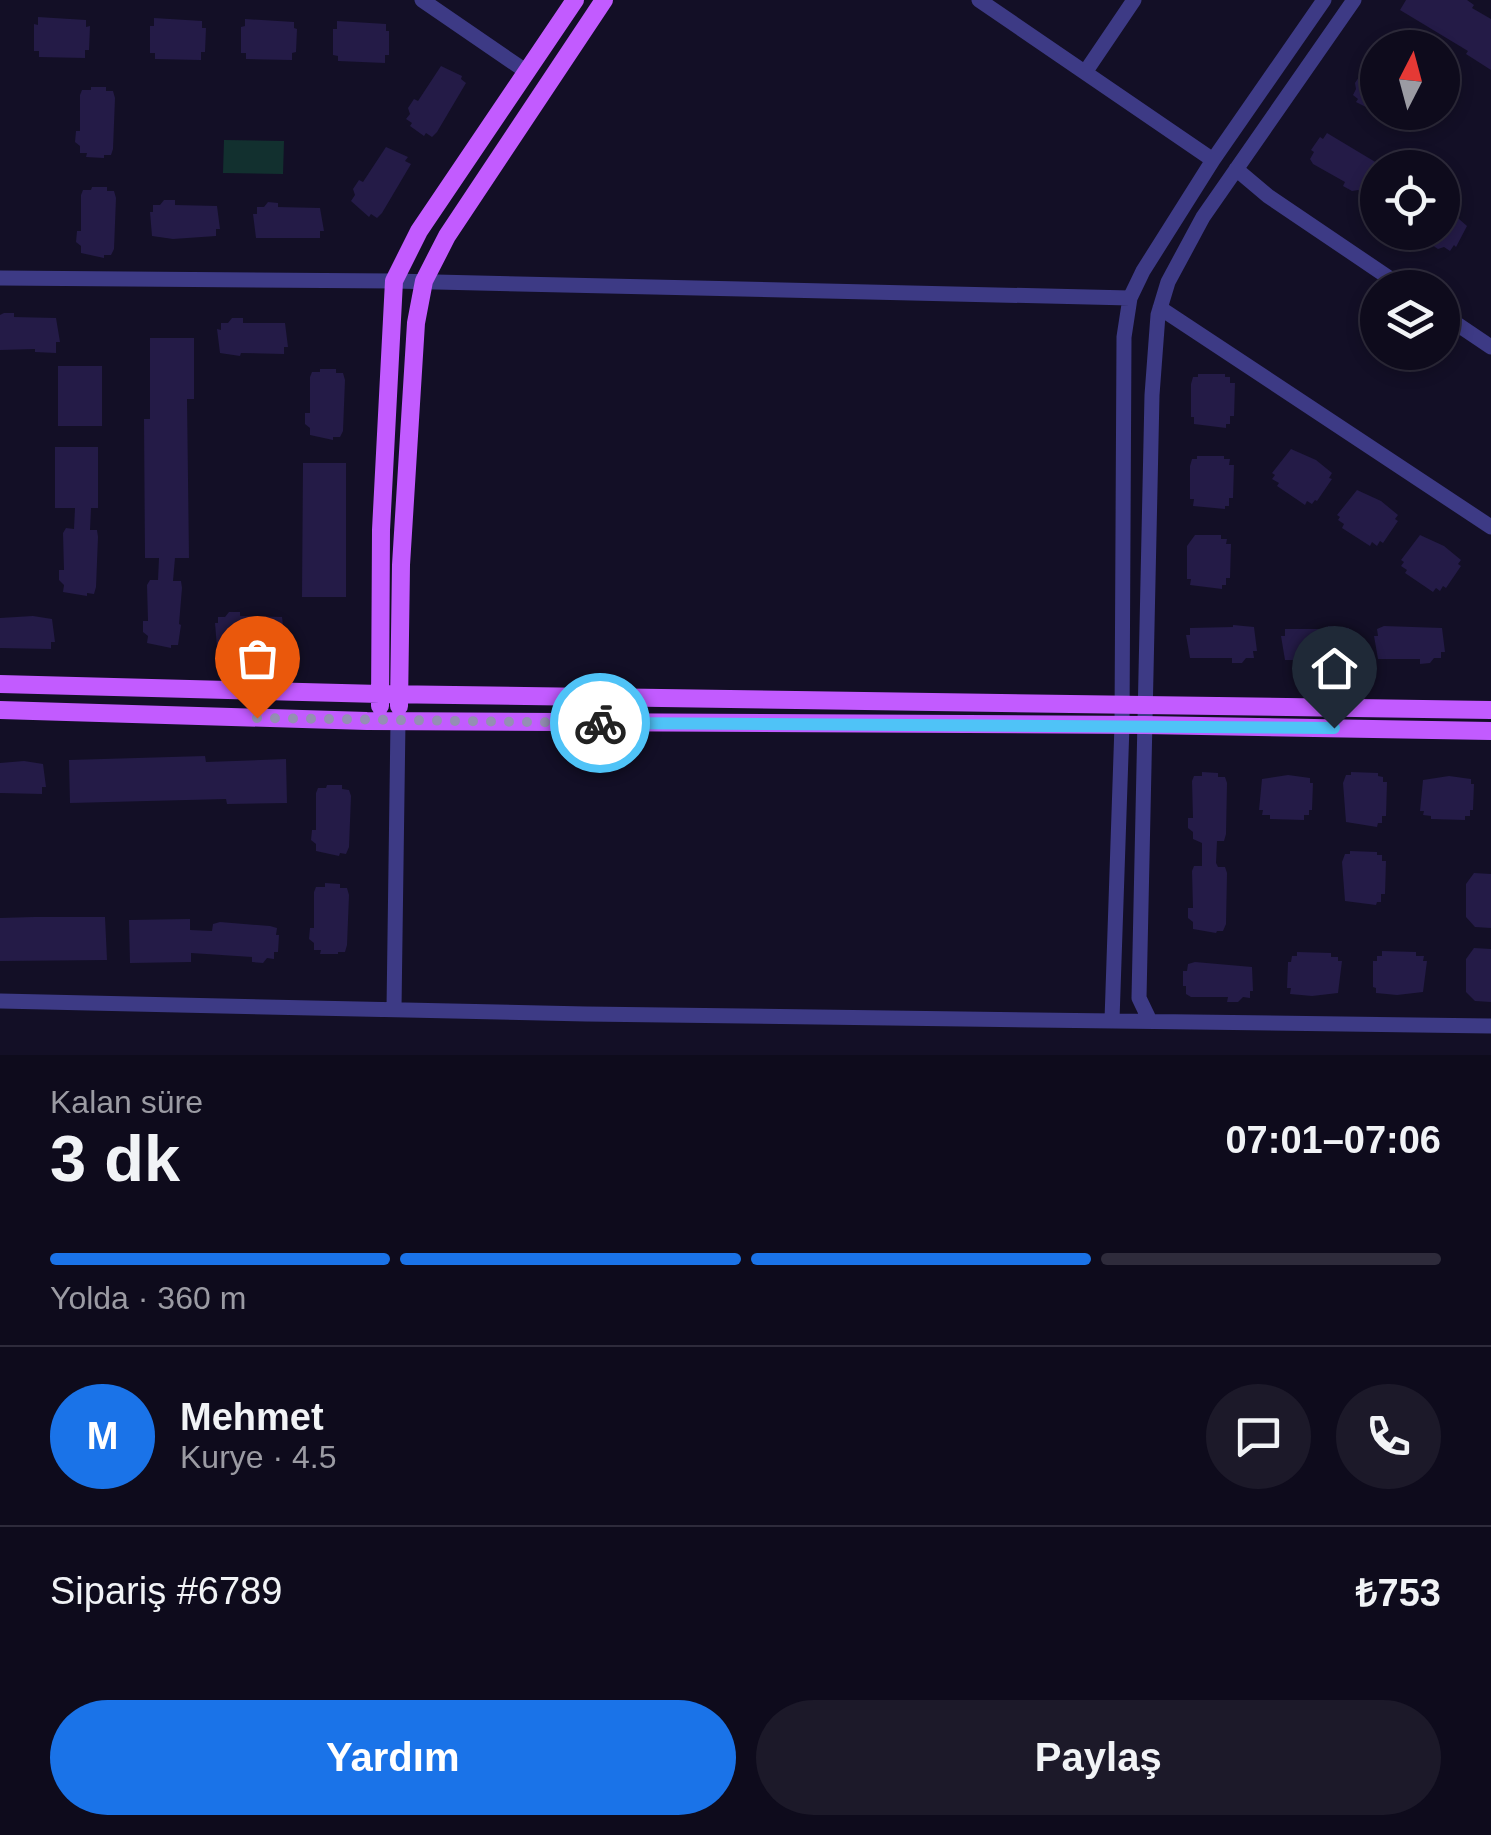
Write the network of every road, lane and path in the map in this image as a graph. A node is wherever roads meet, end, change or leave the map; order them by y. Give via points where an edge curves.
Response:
1 (422, 0) edge
2 (575, 0) edge
3 (604, 0) edge
4 (979, 0) edge
5 (1134, 0) edge
6 (1324, 0) edge
7 (1354, 0) edge
8 (1086, 71) junction
9 (527, 72) junction
10 (1214, 160) junction
11 (1236, 169) junction
12 (1377, 270) edge
13 (0, 278) edge
14 (394, 281) junction
15 (424, 282) junction
16 (1130, 298) junction
17 (1160, 308) junction
18 (1460, 326) edge
19 (1491, 346) edge
20 (1491, 527) edge
21 (0, 684) edge
22 (380, 694) junction
23 (400, 694) junction
24 (1122, 706) junction
25 (0, 710) edge
26 (1491, 710) edge
27 (1146, 716) junction
28 (389, 721) junction
29 (1122, 725) junction
30 (1491, 731) edge
31 (0, 1001) edge
32 (394, 1009) junction
33 (1112, 1020) junction
34 (1150, 1021) junction
35 (1491, 1026) edge

1 - 9 street
2 - 9 main road
3 - 15 main road via 446,236
4 - 8 street
5 - 8 street
6 - 10 street
7 - 11 street
8 - 10 street
9 - 14 main road via 418,231
10 - 16 street
11 - 12 street
11 - 17 street via 1203,216
13 - 14 street
14 - 15 street
14 - 22 main road
15 - 16 street
15 - 23 main road via 400,565
16 - 24 street via 1124,336
17 - 20 street
17 - 27 street via 1152,395
18 - 19 street
21 - 22 main road
22 - 23 main road
22 - 28 main road
23 - 24 main road
23 - 28 main road
24 - 27 main road
24 - 29 street
25 - 28 main road
26 - 27 main road
27 - 29 main road
27 - 30 main road
27 - 34 street via 1138,998
28 - 29 main road
28 - 32 street
29 - 33 street
31 - 32 street
32 - 33 street
33 - 34 street
34 - 35 street

